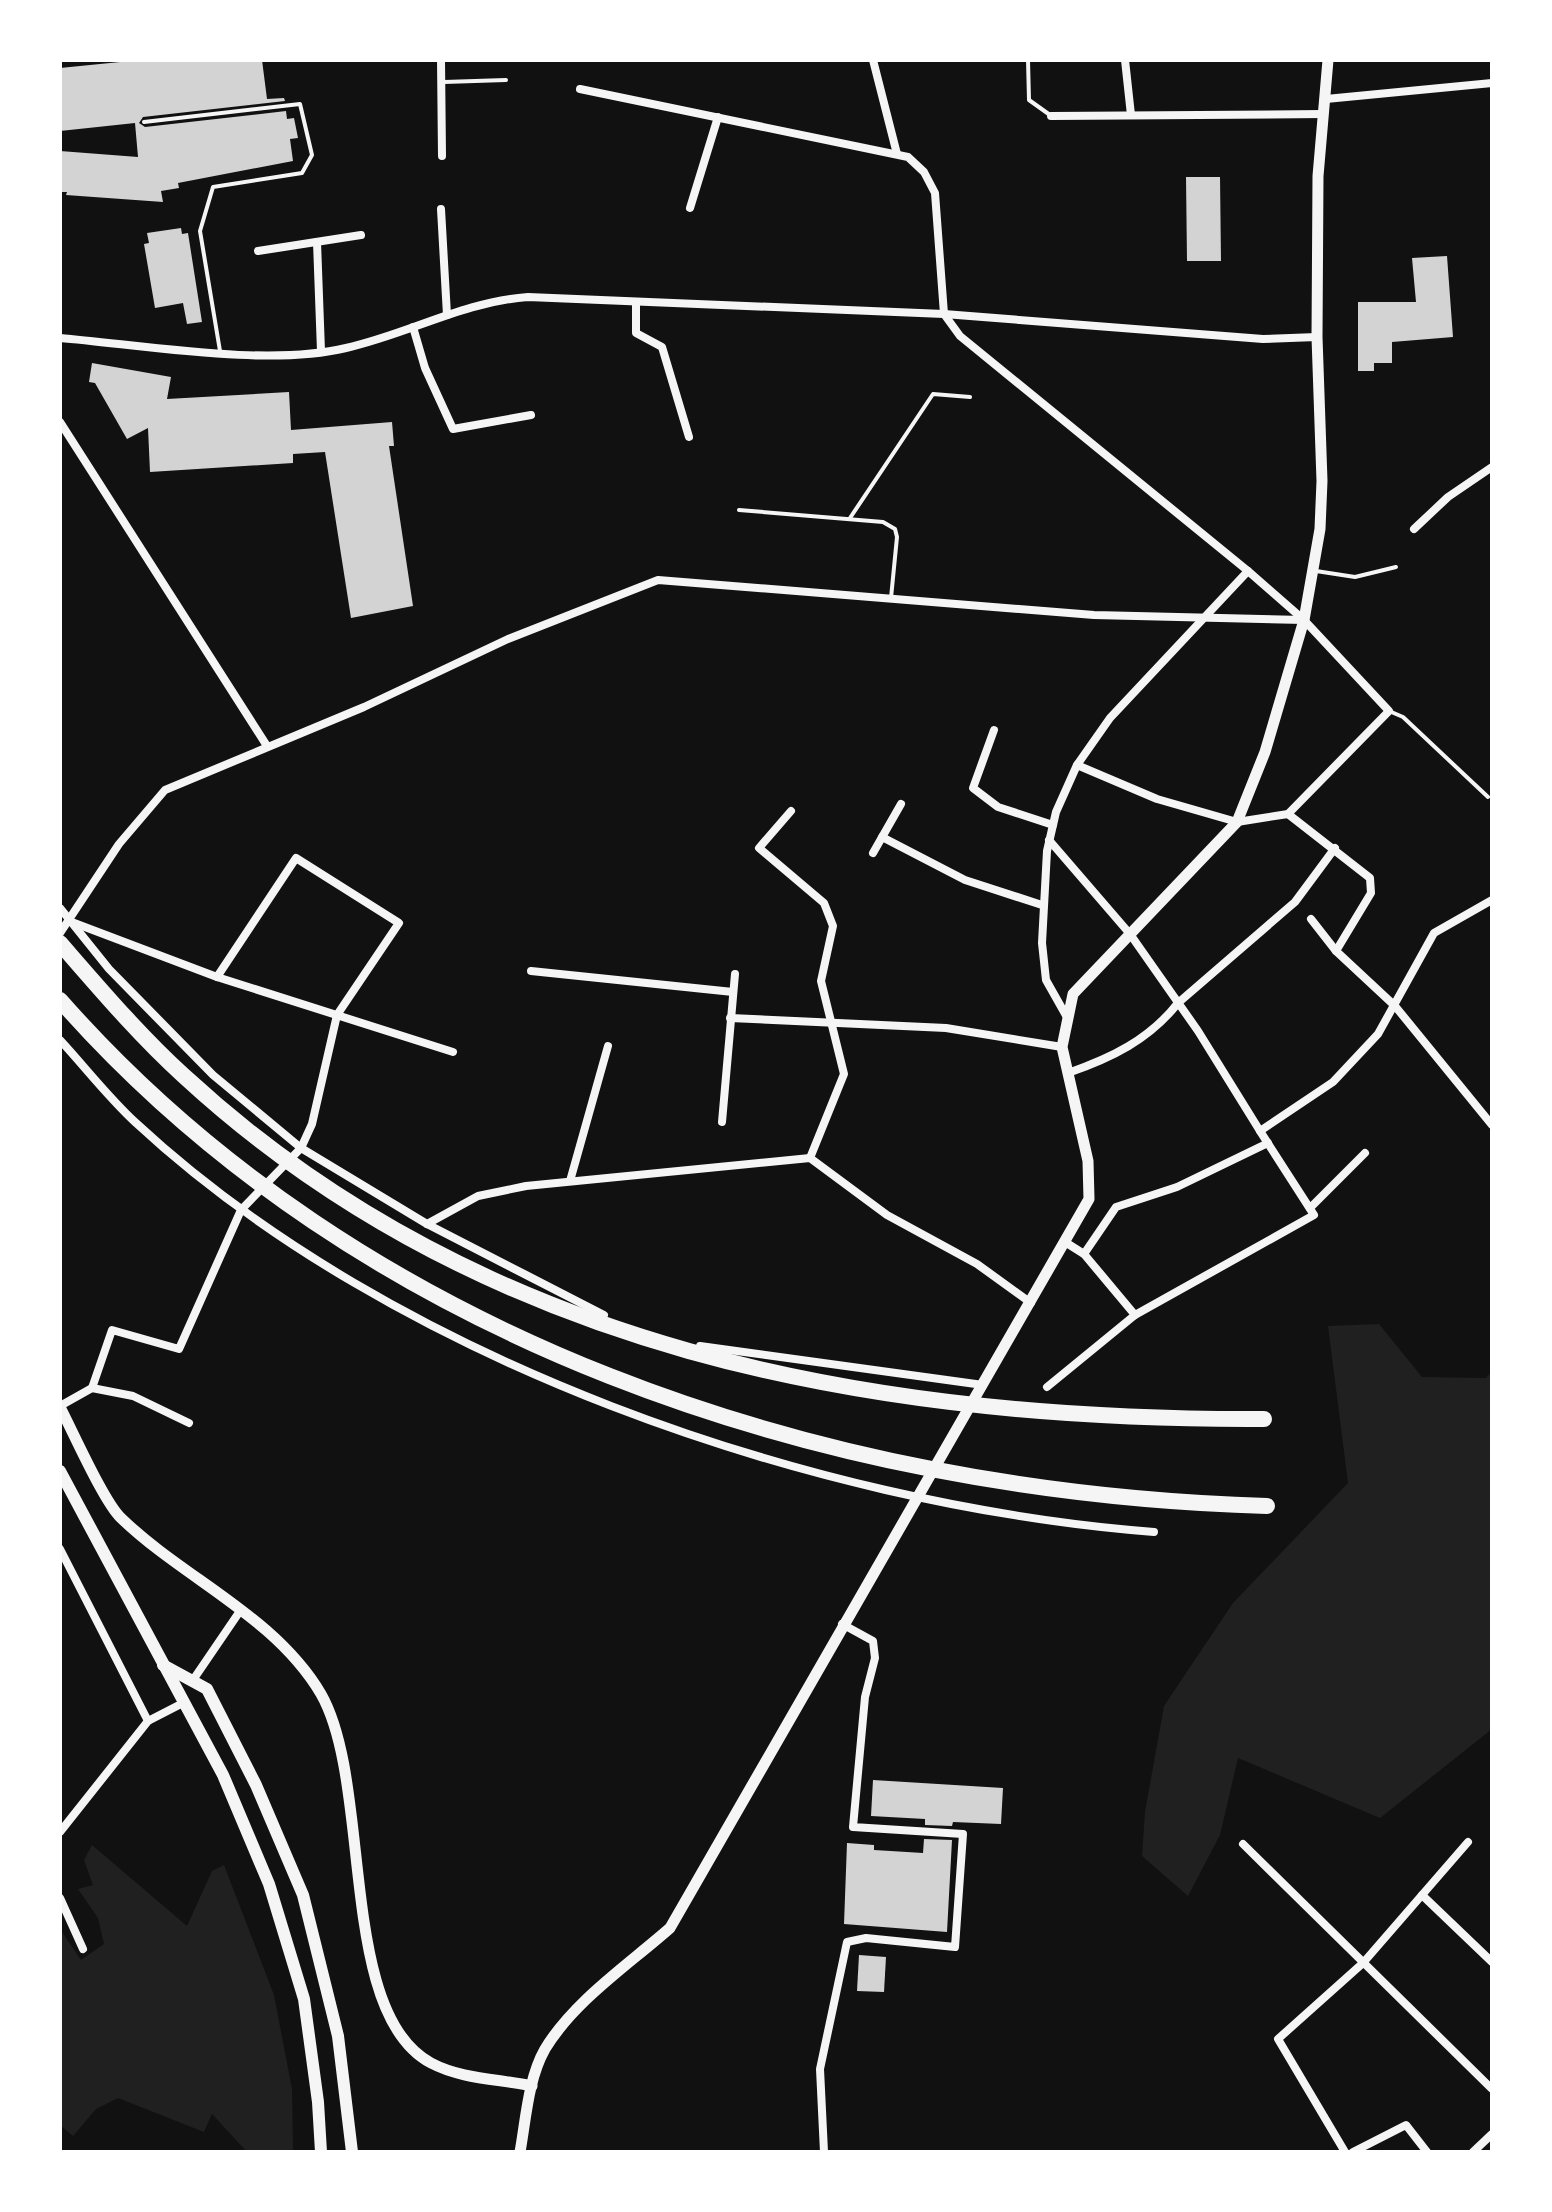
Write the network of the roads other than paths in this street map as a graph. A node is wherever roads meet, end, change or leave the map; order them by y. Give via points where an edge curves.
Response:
1 (441, 60) edge
2 (873, 60) edge
3 (1028, 60) edge
4 (1125, 60) edge
5 (1328, 60) edge
6 (506, 80) dead end
7 (441, 82) junction
8 (1492, 83) edge
9 (580, 89) dead end
10 (1326, 99) junction
11 (1324, 114) junction
12 (1131, 115) junction
13 (1051, 116) joint
14 (718, 117) junction
15 (144, 122) dead end
16 (897, 154) junction
17 (442, 156) dead end
18 (690, 208) dead end
19 (441, 209) dead end
20 (361, 235) dead end
21 (317, 242) junction
22 (258, 251) dead end
23 (636, 302) junction
24 (944, 314) junction
25 (447, 315) junction
26 (413, 327) junction
27 (1317, 337) junction
28 (60, 338) edge
29 (220, 351) junction
30 (321, 351) junction
31 (970, 397) dead end
32 (531, 415) dead end
33 (60, 422) edge
34 (689, 437) dead end
35 (1492, 467) edge
36 (739, 510) dead end
37 (850, 519) junction
38 (1414, 529) dead end
39 (1396, 567) dead end
40 (1248, 571) junction
41 (1313, 571) junction
42 (891, 598) junction
43 (1209, 616) junction
44 (1304, 620) junction
45 (1389, 711) junction
46 (994, 730) dead end
47 (267, 746) junction
48 (1077, 765) junction
49 (1488, 797) dead end
50 (901, 804) dead end
51 (791, 811) dead end
52 (1288, 814) junction
53 (1237, 822) junction
54 (1053, 825) junction
55 (882, 837) junction
56 (1049, 840) junction
57 (1335, 848) junction
58 (873, 853) dead end
59 (1492, 900) edge
60 (1042, 905) junction
61 (60, 908) edge
62 (1311, 919) dead end
63 (68, 920) junction
64 (60, 933) edge
65 (1130, 934) junction
66 (60, 943) edge
67 (1336, 951) junction
68 (531, 971) dead end
69 (735, 974) dead end
70 (217, 977) junction
71 (733, 992) junction
72 (60, 1000) edge
73 (1178, 1003) junction
74 (1395, 1006) junction
75 (337, 1015) junction
76 (730, 1018) junction
77 (1068, 1019) junction
78 (833, 1025) junction
79 (60, 1040) edge
80 (608, 1046) dead end
81 (1062, 1047) junction
82 (453, 1052) dead end
83 (1068, 1073) junction
84 (1490, 1119) edge
85 (722, 1122) dead end
86 (1260, 1131) junction
87 (1268, 1143) junction
88 (301, 1148) junction
89 (1365, 1153) dead end
90 (810, 1158) junction
91 (570, 1181) junction
92 (1310, 1208) junction
93 (241, 1210) junction
94 (427, 1224) junction
95 (1065, 1242) junction
96 (1084, 1254) junction
97 (1031, 1303) junction
98 (1135, 1315) junction
99 (983, 1385) junction
100 (1047, 1387) dead end
101 (92, 1388) junction
102 (60, 1406) edge
103 (1264, 1419) dead end
104 (189, 1423) dead end
105 (60, 1471) edge
106 (917, 1498) junction
107 (1267, 1506) dead end
108 (1154, 1532) dead end
109 (60, 1549) edge
110 (240, 1611) junction
111 (842, 1624) junction
112 (163, 1665) junction
113 (193, 1680) junction
114 (183, 1703) junction
115 (148, 1721) junction
116 (60, 1832) edge
117 (1468, 1842) dead end
118 (1243, 1844) dead end
119 (1422, 1895) junction
120 (60, 1898) edge
121 (83, 1949) dead end
122 (1492, 1962) edge
123 (1363, 1963) junction
124 (532, 2086) junction
125 (1492, 2089) edge
126 (1492, 2134) edge
127 (321, 2152) edge
128 (352, 2152) edge
129 (520, 2152) edge
130 (824, 2152) edge
131 (1345, 2152) edge
132 (1353, 2152) edge
133 (1427, 2152) edge
134 (1473, 2152) edge

1 - 7 street
2 - 16 street
3 - 13 lane via 1029,100
4 - 12 street
5 - 10 street
6 - 7 lane
7 - 17 street
8 - 10 street
9 - 14 street
10 - 11 street
11 - 12 street
11 - 27 street via 1318,176
12 - 13 street
14 - 16 street
14 - 18 street
15 - 29 lane via 300,104 312,155 302,173 213,187 200,231
16 - 24 street via 924,172 935,193
19 - 25 street
20 - 21 street
21 - 22 street
21 - 30 street
23 - 24 street
23 - 25 street via 528,297 490,300
23 - 34 street via 636,333 662,347
24 - 27 street via 1263,339
24 - 40 street via 960,336
25 - 26 street
26 - 30 street via 345,349
26 - 32 street via 453,429
27 - 41 street via 1322,481
28 - 29 street
29 - 30 street via 276,356
31 - 37 lane via 933,394
33 - 47 street
35 - 38 street
36 - 37 lane
37 - 42 lane via 883,522 895,529
39 - 41 lane via 1355,577
40 - 43 street
40 - 44 street
41 - 44 street
42 - 43 street via 1094,615
42 - 47 street via 658,580 508,639
43 - 44 street
43 - 48 street via 1110,718
44 - 45 street
44 - 53 street via 1265,752
45 - 49 lane via 1403,717
45 - 52 street
46 - 54 street via 973,788 998,807
47 - 63 street via 165,790 119,844
48 - 53 street via 1157,799
48 - 54 street
50 - 55 street
51 - 78 street via 759,848 824,903 833,926 821,981
52 - 53 street
52 - 57 street
53 - 65 street
54 - 56 street
55 - 58 street
55 - 60 street via 965,880
56 - 60 street
56 - 65 street
57 - 67 street via 1370,878 1371,893
57 - 73 street via 1295,902
59 - 74 street via 1434,933
60 - 77 street via 1046,980
61 - 63 street
62 - 67 street
63 - 64 street
63 - 70 street
63 - 88 street via 213,1075
65 - 73 street
65 - 77 street via 1073,994
66 - 103 highway via 139,1033 241,1126 338,1196 430,1250 578,1317 710,1359 906,1398 1122,1418
67 - 74 street
68 - 71 street
69 - 71 street
70 - 75 street
70 - 75 street via 296,858 399,923
71 - 76 street
72 - 107 highway via 205,1143 329,1234 415,1285 519,1336 694,1405 854,1454 1093,1495
73 - 83 street via 1163,1023 1113,1058
73 - 86 street
74 - 84 street
74 - 86 street via 1378,1034 1333,1082
75 - 82 street
75 - 88 street via 312,1124
76 - 78 street
76 - 85 street
77 - 81 street
78 - 81 street via 946,1028
78 - 90 street via 844,1074
79 - 93 street via 134,1122
80 - 91 street
81 - 83 street
83 - 95 street via 1088,1161 1089,1199
86 - 87 street
87 - 92 street
87 - 96 street via 1177,1187 1116,1207
88 - 93 street
88 - 94 street
89 - 92 street
90 - 91 street
90 - 97 street via 887,1215 977,1264
91 - 94 street via 478,1196
92 - 98 street via 1314,1215
93 - 101 street via 179,1349 112,1330
93 - 106 street via 372,1295 501,1360 678,1430
94 - 99 street via 609,1318 669,1340
95 - 96 street
95 - 97 street
96 - 98 street
97 - 99 street
98 - 100 street
99 - 106 street
101 - 102 street
101 - 104 street via 133,1396
102 - 110 street via 119,1516
105 - 112 main road
106 - 108 street via 1071,1525
106 - 111 street
109 - 115 street
110 - 113 street
110 - 124 street via 276,1638 321,1695 345,1768 369,1946 392,2025 409,2048 432,2064
111 - 124 street via 670,1928 578,2008 544,2050
111 - 130 street via 873,1641 875,1658 865,1697 853,1827 963,1834 955,1947 866,1938 847,1942 820,2069
112 - 113 main road
112 - 114 main road
113 - 128 main road via 207,1689 232,1737 303,1895 338,2036
114 - 115 street
114 - 127 main road via 228,1787 288,1942 304,1999
115 - 116 street
117 - 119 street
118 - 123 street
119 - 122 street
119 - 123 street
120 - 121 street
123 - 125 street
123 - 131 street via 1278,2039
124 - 129 street
126 - 134 street
132 - 133 street via 1406,2125

